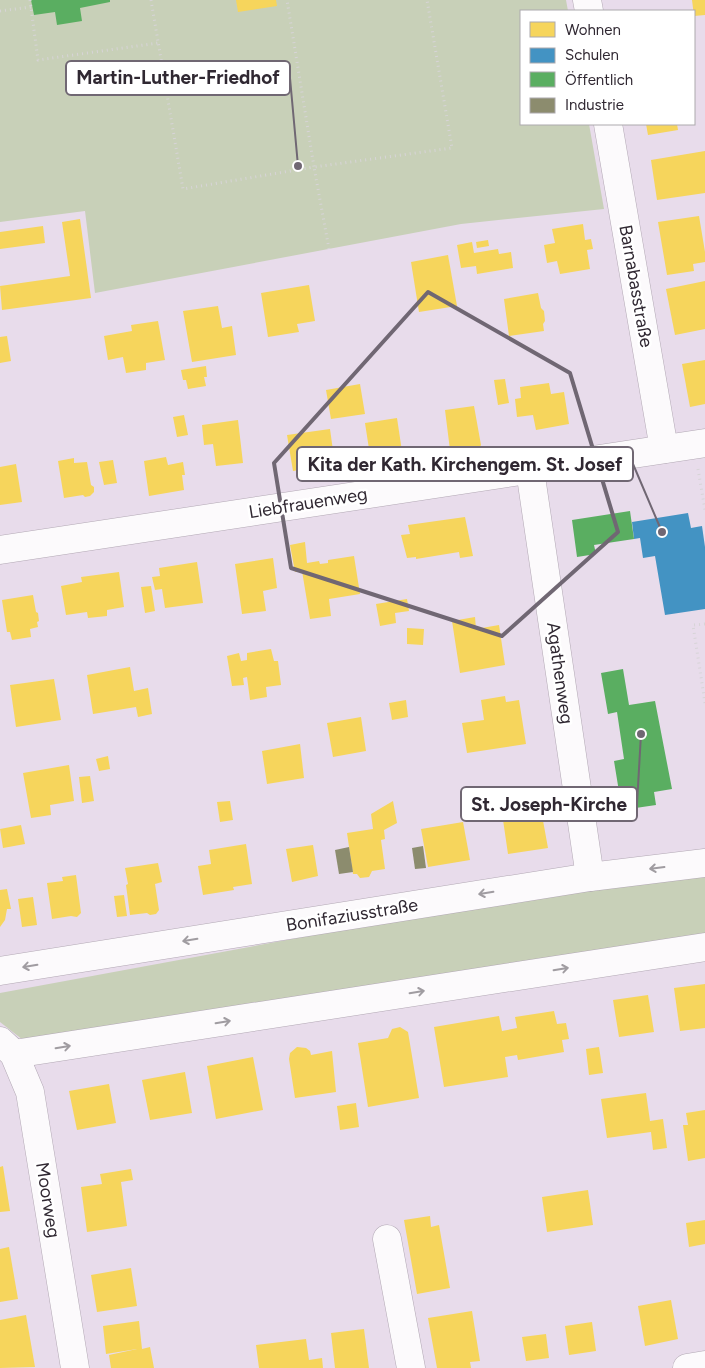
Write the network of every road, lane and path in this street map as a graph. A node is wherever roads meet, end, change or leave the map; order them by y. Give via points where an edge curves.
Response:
1 (30, 0) edge
2 (151, 0) edge
3 (286, 0) edge
4 (426, 0) edge
5 (31, 7) junction
6 (0, 11) edge
7 (158, 43) junction
8 (608, 125) edge
9 (314, 167) junction
10 (329, 249) dead end
11 (700, 443) edge
12 (664, 449) junction
13 (530, 470) junction
14 (705, 510) edge
15 (0, 550) edge
16 (705, 624) edge
17 (705, 702) edge
18 (705, 862) edge
19 (590, 877) junction
20 (705, 947) edge
21 (0, 971) edge
22 (7, 1048) edge
23 (387, 1239) dead end
24 (705, 1365) edge
25 (75, 1368) edge
26 (411, 1368) edge
27 (687, 1368) edge

1 - 5 path
2 - 7 path
3 - 9 path
4 - 9 path via 452,148
5 - 6 path
5 - 7 path via 38,60
7 - 9 path via 183,189
8 - 12 street, Barnabasstraße
9 - 10 path
11 - 12 street, Liebfrauenweg
11 - 14 path
12 - 13 street, Liebfrauenweg
13 - 15 street, Liebfrauenweg
13 - 19 street, Agathenweg
16 - 17 path via 692,625
18 -> 19 street, Bonifaziusstraße
19 -> 21 street, Bonifaziusstraße
22 -> 20 street
22 - 25 street, Moorweg via 30,1092
23 - 26 street
24 - 27 street

